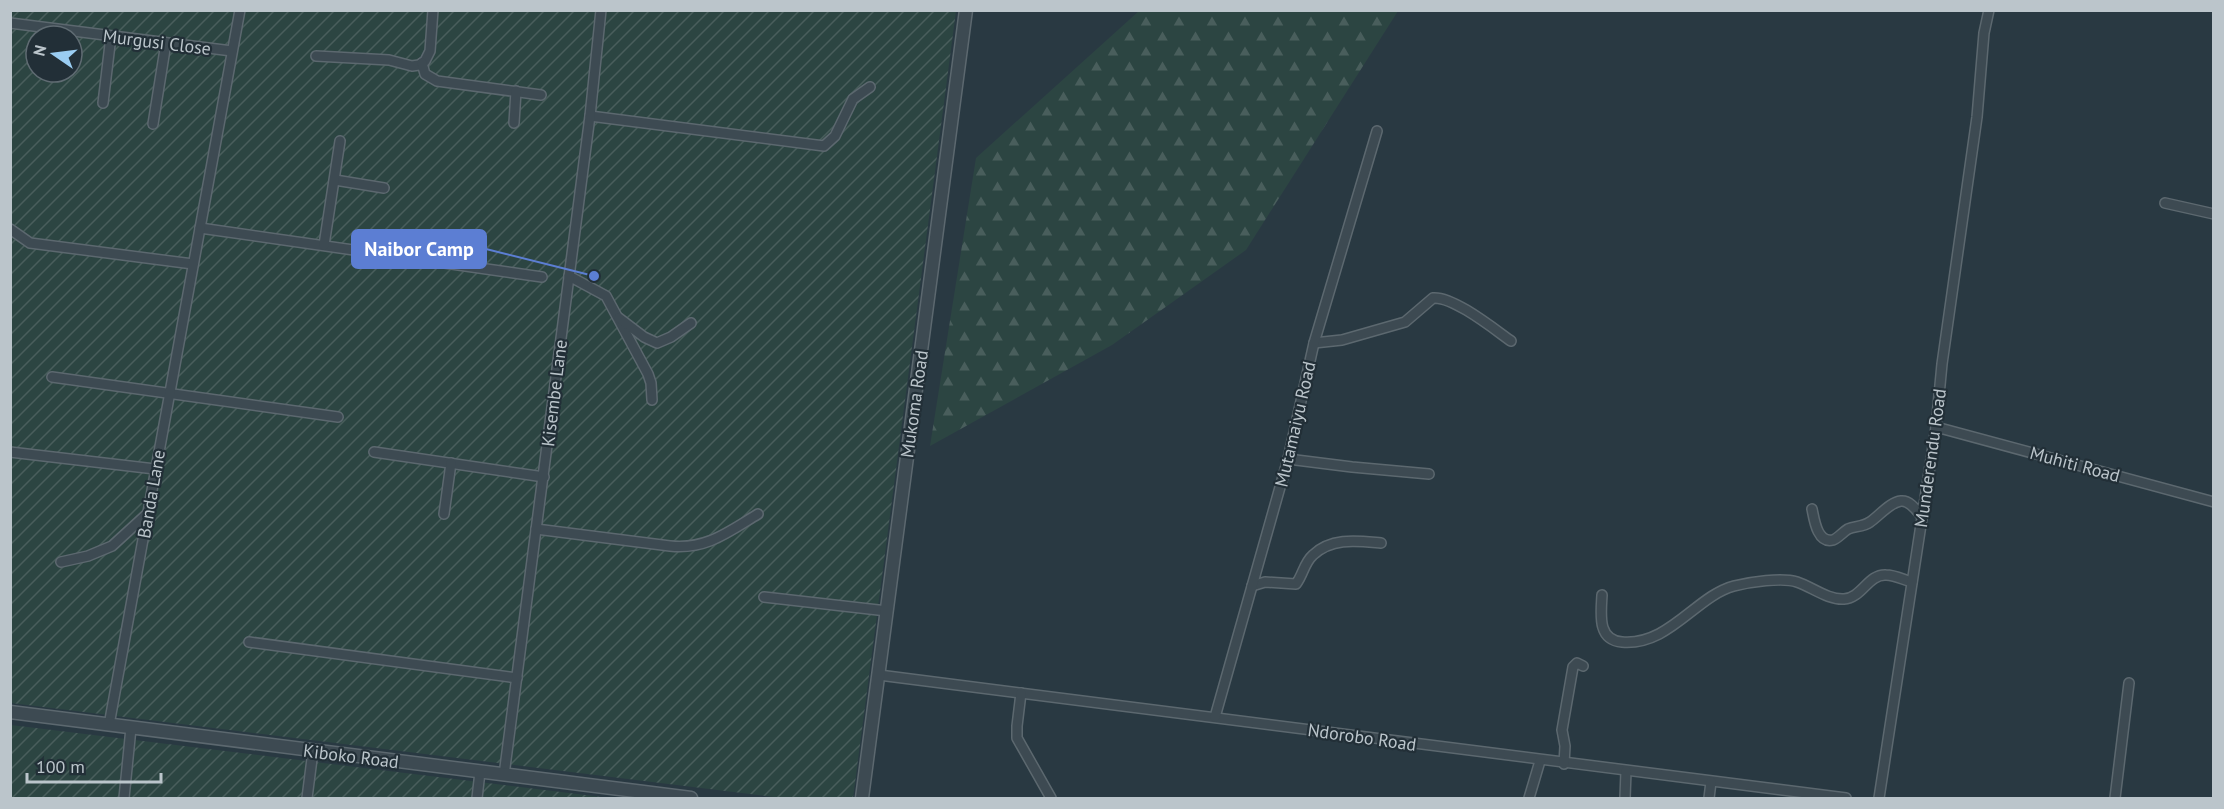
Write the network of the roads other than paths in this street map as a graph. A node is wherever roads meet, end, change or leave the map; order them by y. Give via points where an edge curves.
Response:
1 (240, 10) edge
2 (433, 10) edge
3 (601, 10) edge
4 (966, 10) edge
5 (1989, 10) edge
6 (10, 23) edge
7 (111, 36) junction
8 (166, 43) junction
9 (232, 51) junction
10 (316, 56) dead end
11 (422, 63) junction
12 (870, 87) dead end
13 (516, 91) junction
14 (541, 95) dead end
15 (103, 103) dead end
16 (590, 117) junction
17 (514, 123) dead end
18 (153, 124) dead end
19 (1377, 131) dead end
20 (340, 141) dead end
21 (335, 180) junction
22 (384, 188) dead end
23 (2165, 203) dead end
24 (2214, 214) edge
25 (200, 228) junction
26 (10, 229) edge
27 (324, 245) junction
28 (193, 264) junction
29 (569, 276) junction
30 (542, 277) dead end
31 (617, 316) junction
32 (691, 323) dead end
33 (1511, 341) dead end
34 (1314, 343) junction
35 (52, 377) dead end
36 (170, 392) junction
37 (652, 400) dead end
38 (338, 417) dead end
39 (1936, 427) junction
40 (10, 452) edge
41 (374, 452) dead end
42 (1288, 459) junction
43 (452, 463) junction
44 (155, 469) junction
45 (1429, 474) dead end
46 (544, 477) junction
47 (2214, 502) edge
48 (1812, 508) dead end
49 (147, 514) junction
50 (444, 514) dead end
51 (758, 514) dead end
52 (1922, 517) junction
53 (536, 529) junction
54 (1382, 543) dead end
55 (61, 562) dead end
56 (1912, 582) junction
57 (1252, 586) junction
58 (1602, 595) dead end
59 (764, 597) dead end
60 (886, 611) junction
61 (249, 642) dead end
62 (1583, 666) dead end
63 (879, 675) junction
64 (517, 678) junction
65 (2129, 683) dead end
66 (1021, 693) junction
67 (10, 712) edge
68 (1215, 717) junction
69 (109, 725) junction
70 (131, 728) junction
71 (313, 751) junction
72 (1540, 761) junction
73 (1564, 764) junction
74 (1626, 771) junction
75 (480, 772) junction
76 (504, 776) junction
77 (1711, 782) junction
78 (1781, 789) junction
79 (124, 798) edge
80 (306, 798) edge
81 (477, 798) edge
82 (692, 798) edge
83 (862, 798) edge
84 (1051, 798) edge
85 (1530, 798) edge
86 (1625, 798) edge
87 (1709, 798) edge
88 (1793, 798) edge
89 (1846, 798) edge
90 (1879, 798) edge
91 (2115, 798) edge

1 - 9 street, Banda Lane
2 - 11 street via 430,51
3 - 16 street, Kisembe Lane
4 - 60 street, Mukoma Road
5 - 39 street, Munderendu Road
6 - 7 street, Murgusi Close
7 - 8 street, Murgusi Close
7 - 15 street
8 - 9 street, Murgusi Close
8 - 18 street
9 - 25 street, Banda Lane
10 - 11 street via 389,60 412,66
11 - 13 street via 425,74 437,81
12 - 16 street via 852,99 835,136 824,146
13 - 14 street
13 - 17 street
16 - 29 street, Kisembe Lane
19 - 34 street, Mutamaiyu Road
20 - 21 street
21 - 22 street
21 - 27 street
23 - 24 street
25 - 27 street
25 - 28 street, Banda Lane
26 - 28 street via 30,243
27 - 30 street
28 - 36 street, Banda Lane
29 - 31 street via 603,293
29 - 46 street, Kisembe Lane
31 - 32 street via 657,343
31 - 37 street via 648,374
33 - 34 street via 1446,300 1433,298 1405,322 1342,340
34 - 42 street, Mutamaiyu Road
35 - 36 street
36 - 38 street
36 - 44 street, Banda Lane
39 - 47 street, Muhiti Road
39 - 52 street, Munderendu Road
40 - 44 street
41 - 43 street
42 - 45 street
42 - 57 street, Mutamaiyu Road
43 - 46 street
43 - 50 street
44 - 49 street, Banda Lane
46 - 53 street, Kisembe Lane
48 - 52 street via 1821,537 1828,540 1869,523 1898,501 1909,503
49 - 55 street via 112,546
49 - 69 street, Banda Lane
51 - 53 street via 707,544 693,547
52 - 56 street, Munderendu Road
53 - 64 street, Kisembe Lane
54 - 57 street via 1342,542 1328,546 1312,555 1296,584 1265,582
56 - 58 street via 1879,575 1857,594 1843,599 1791,580 1744,584 1717,591 1685,618 1650,638 1629,642 1613,640 1602,629
56 - 90 street, Munderendu Road
57 - 68 street, Mutamaiyu Road
59 - 60 street
60 - 63 street, Mukoma Road
61 - 64 street
62 - 73 street via 1577,663 1573,667 1562,730
63 - 66 street, Ndorobo Road
63 - 83 street, Mukoma Road
64 - 76 street, Kisembe Lane
65 - 91 street
66 - 68 street, Ndorobo Road
66 - 84 street via 1017,738
67 - 69 street, Kiboko Road
68 - 72 street, Ndorobo Road
69 - 70 street, Kiboko Road
70 - 71 street, Kiboko Road
70 - 79 street
71 - 75 street, Kiboko Road
71 - 80 street
72 - 73 street, Ndorobo Road
72 - 85 street
73 - 74 street, Ndorobo Road
74 - 77 street, Ndorobo Road
74 - 86 street
75 - 76 street, Kiboko Road
75 - 81 street
76 - 82 street, Kiboko Road
77 - 78 street, Ndorobo Road
77 - 87 street
78 - 88 street
78 - 89 street, Ndorobo Road

